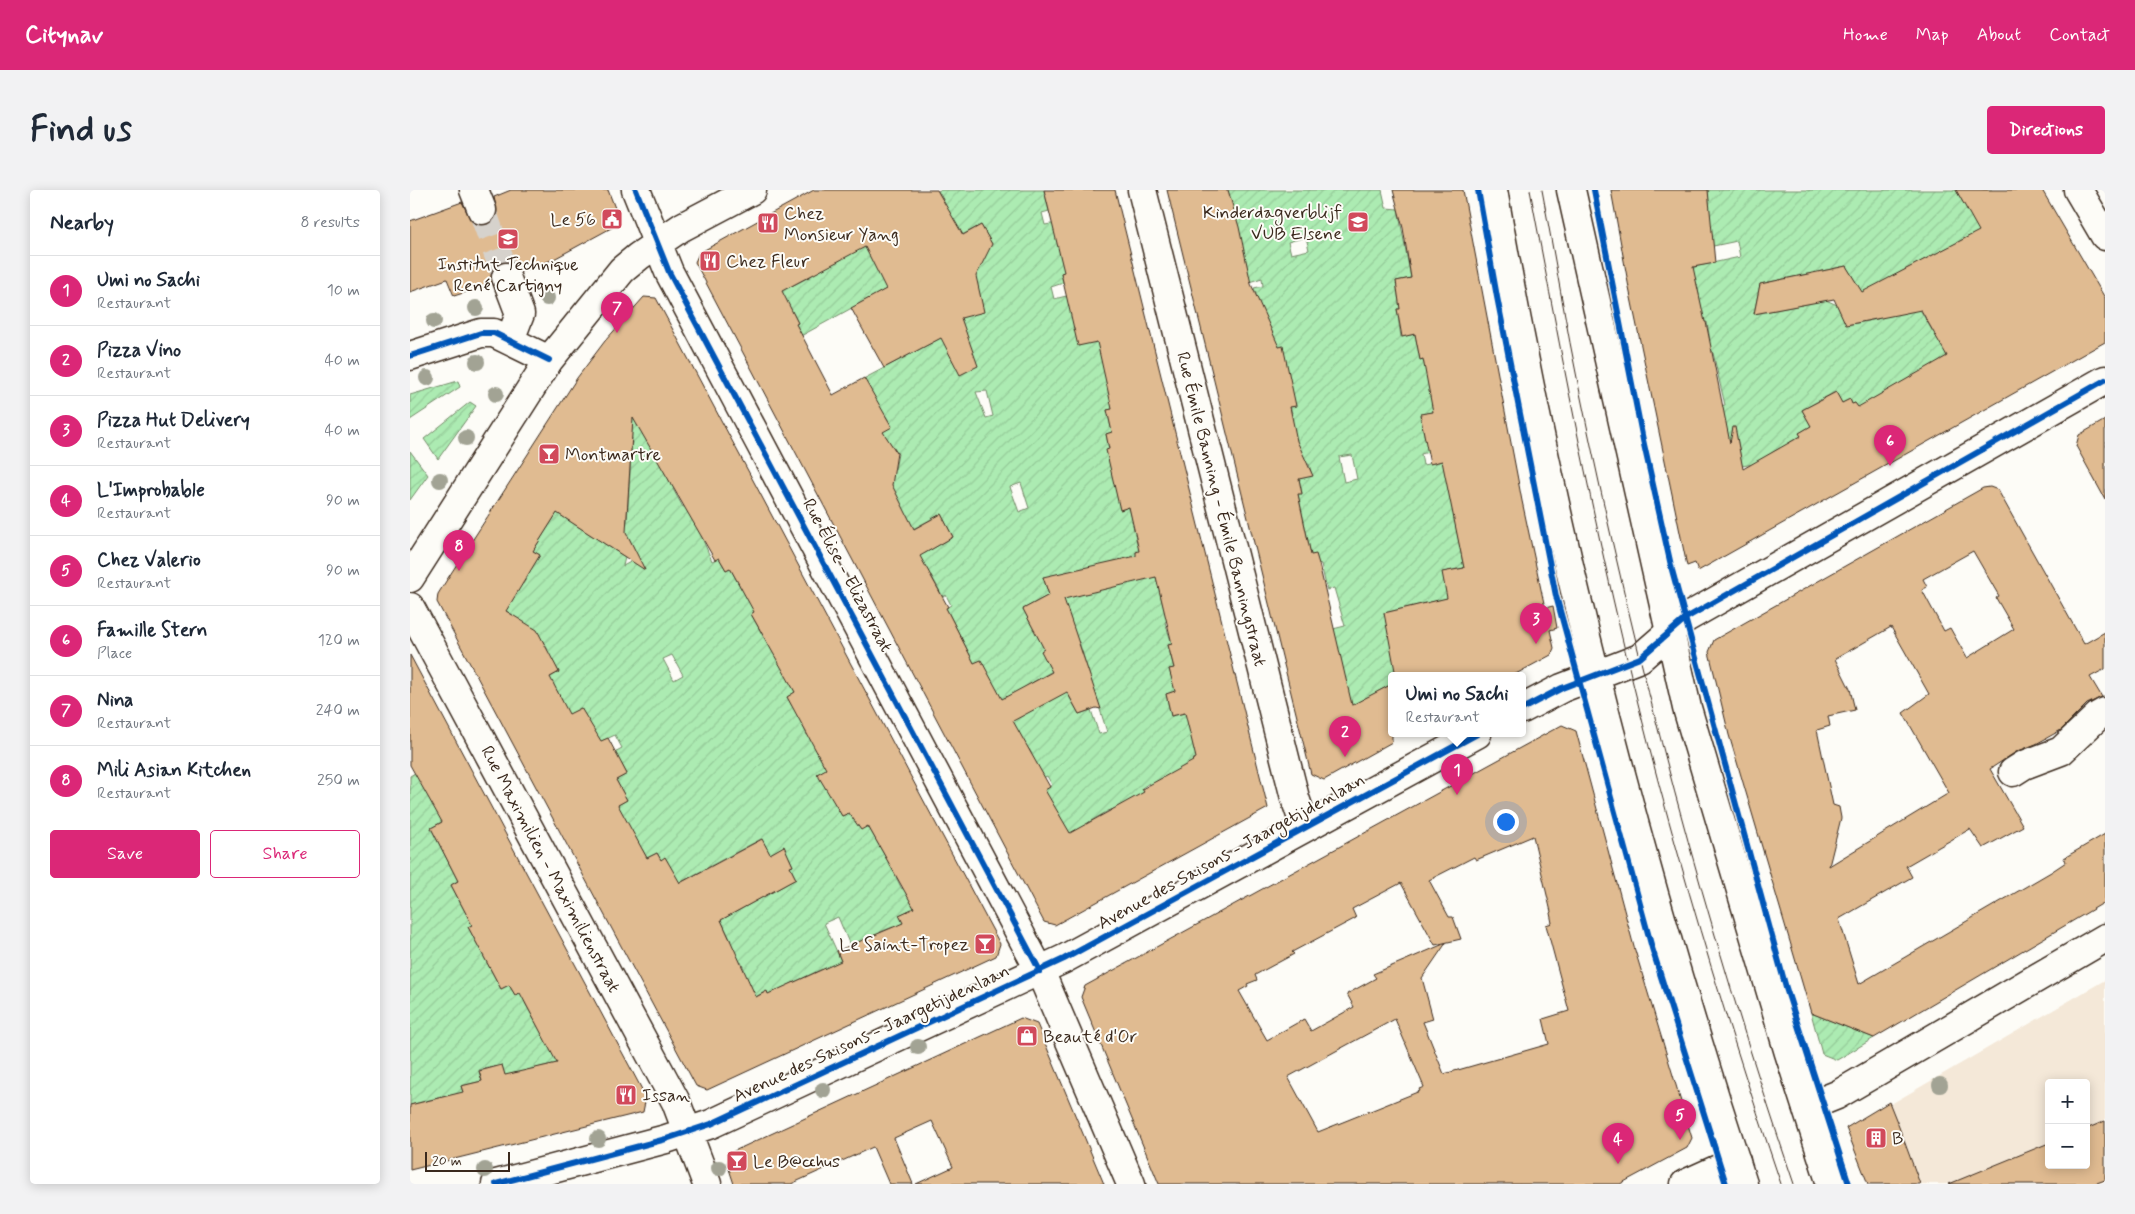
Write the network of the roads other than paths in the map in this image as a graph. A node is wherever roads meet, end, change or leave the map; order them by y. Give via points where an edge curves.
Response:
1 (636, 190) edge
2 (752, 190) edge
3 (1142, 190) edge
4 (1494, 190) edge
5 (1570, 190) edge
6 (2078, 190) edge
7 (2105, 236) edge
8 (658, 244) junction
9 (506, 277) tunnel mouth
10 (510, 340) junction
11 (410, 356) edge
12 (549, 360) junction
13 (2105, 380) edge
14 (410, 578) edge
15 (410, 607) edge
16 (1670, 632) junction
17 (1596, 675) junction
18 (1526, 707) edge
19 (2105, 712) edge
20 (1471, 737) edge
21 (2013, 772) dead end
22 (1305, 827) junction
23 (2105, 938) edge
24 (1040, 971) junction
25 (1807, 1107) junction
26 (688, 1132) junction
27 (1740, 1173) edge
28 (496, 1184) edge
29 (707, 1184) edge
30 (1131, 1184) edge
31 (1685, 1184) edge
32 (1831, 1184) edge

1 - 8 street, Rue Élise - Elizastraat
2 - 8 street via 682,227
3 - 22 street, Rue Émile Banning - Émile Banningstraat via 1292,789
4 - 17 street via 1509,284 1548,475
5 - 16 street
6 - 7 street
8 - 12 street via 622,270
8 - 24 street, Rue Élise - Elizastraat via 669,272
9 - 10 street via 520,314
10 - 11 street via 494,333 481,333
10 - 12 street
12 - 14 street
13 - 16 street via 1722,596
15 - 26 street, Rue Maximilien - Maximilienstraat via 676,1102
16 - 17 street via 1640,658
16 - 25 street via 1688,708
17 - 18 street
17 - 27 street via 1656,902
19 - 21 street via 2061,751
20 - 22 street, Avenue des Saisons - Jaargetijdenlaan
22 - 24 street, Avenue des Saisons - Jaargetijdenlaan
23 - 25 street via 1837,1095
24 - 26 street, Avenue des Saisons - Jaargetijdenlaan
24 - 30 street, Rue Élise - Elizastraat
25 - 32 street
26 - 28 street, Avenue des Saisons - Jaargetijdenlaan
26 - 29 street, Rue Maximilien - Maximilienstraat
27 - 31 street

